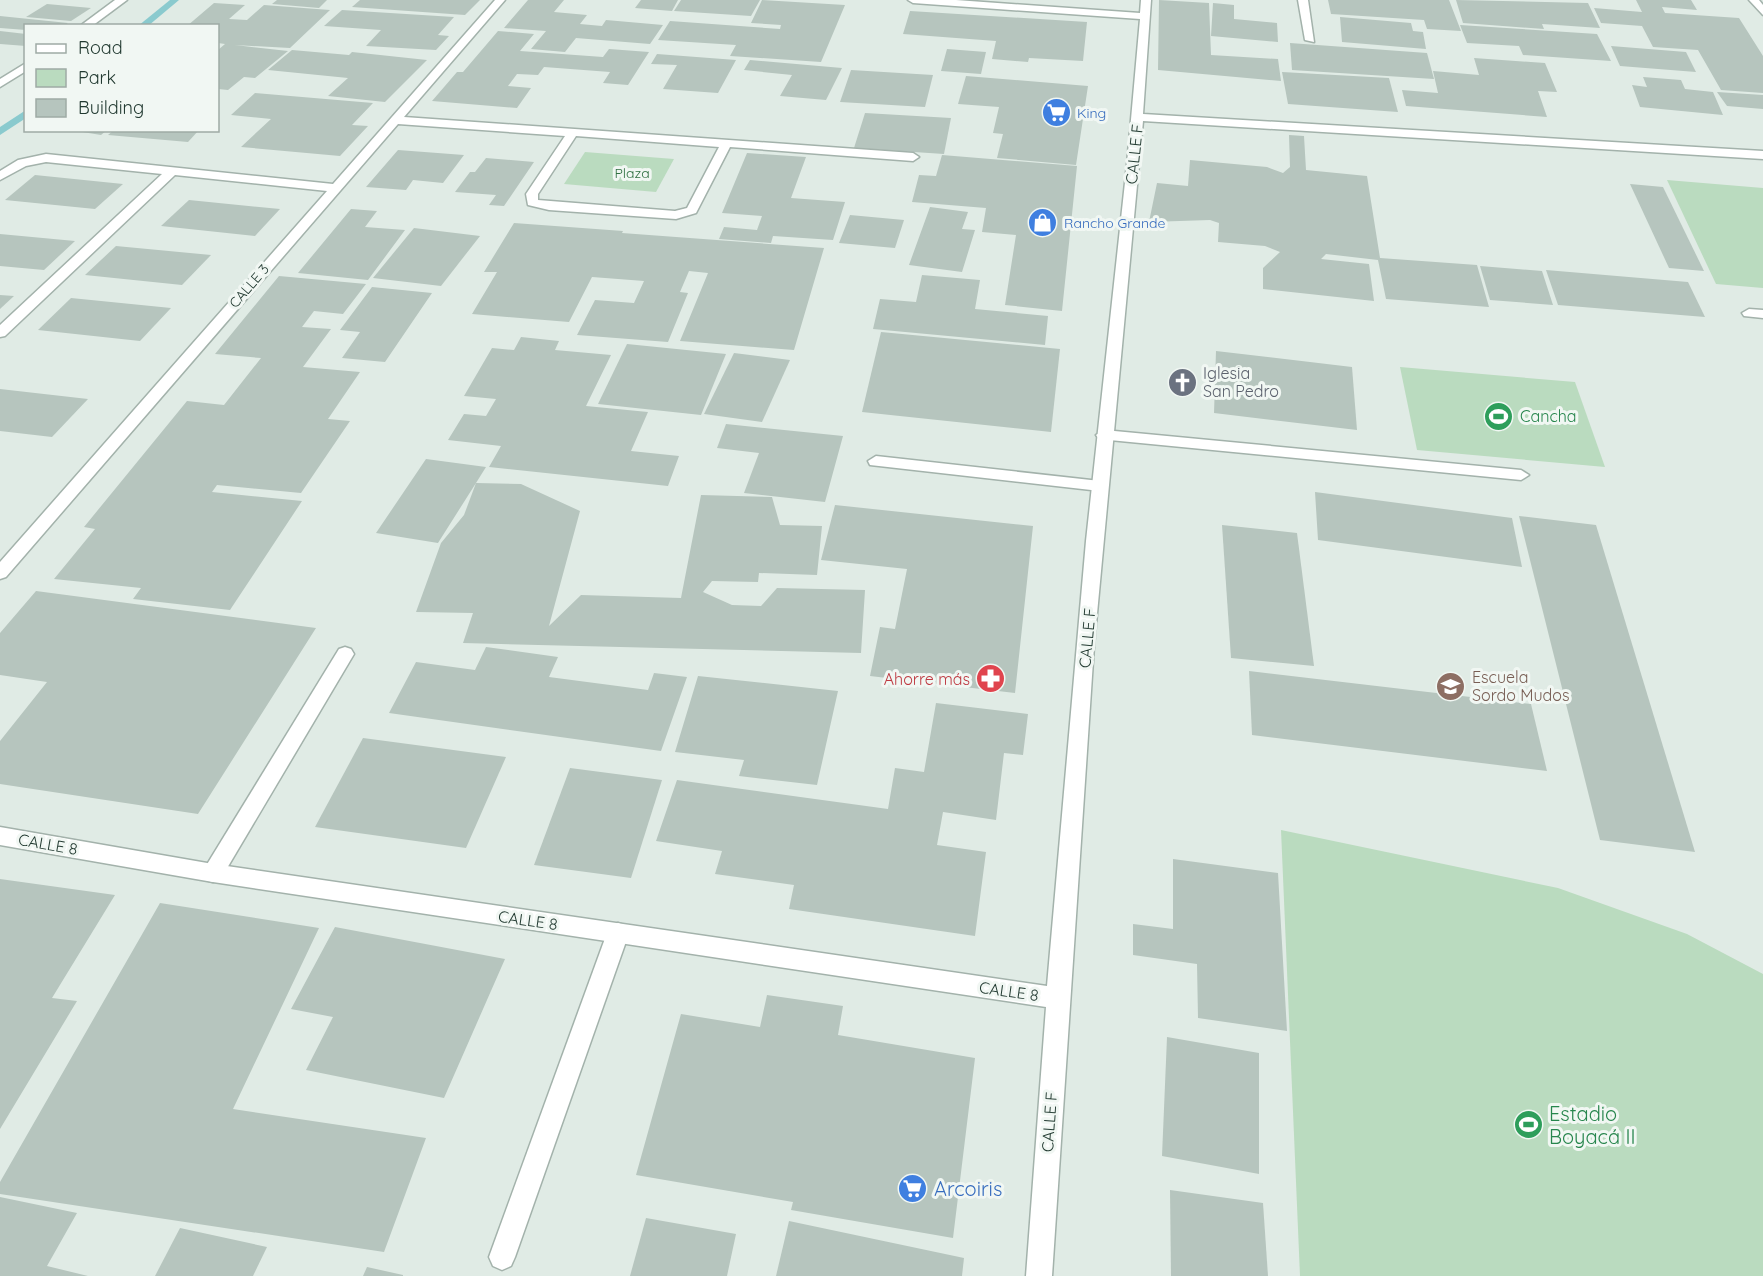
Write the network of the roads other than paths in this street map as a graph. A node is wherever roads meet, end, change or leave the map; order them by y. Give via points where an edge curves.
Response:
1 (122, 0) edge
2 (500, 0) edge
3 (913, 0) edge
4 (1303, 0) edge
5 (1754, 0) edge
6 (1145, 8) edge
7 (1763, 12) edge
8 (88, 24) edge
9 (1310, 40) dead end
10 (24, 67) edge
11 (0, 84) edge
12 (1137, 117) junction
13 (394, 120) junction
14 (573, 133) junction
15 (726, 144) junction
16 (1763, 155) edge
17 (913, 157) dead end
18 (171, 172) junction
19 (0, 176) edge
20 (335, 188) junction
21 (0, 333) edge
22 (1104, 435) junction
23 (876, 461) dead end
24 (1521, 475) dead end
25 (1100, 486) junction
26 (0, 573) edge
27 (345, 654) dead end
28 (0, 836) edge
29 (213, 873) junction
30 (618, 933) junction
31 (1057, 998) junction
32 (502, 1257) dead end
33 (1039, 1276) edge

1 - 8 street
2 - 13 street, CALLE 3
3 - 6 street
4 - 9 street
5 - 7 street
6 - 12 street, CALLE F
10 - 11 street
12 - 16 street
12 - 22 street, CALLE F
13 - 14 street
13 - 20 street, CALLE 3
14 - 15 street
14 - 15 street via 532,194 532,202 676,215 692,210
15 - 17 street
18 - 19 street via 46,158 22,163
18 - 20 street
18 - 21 street
20 - 26 street, CALLE 3
22 - 24 street
22 - 25 street, CALLE F
23 - 25 street
25 - 31 street, CALLE F
27 - 29 street
28 - 29 street, CALLE 8
29 - 30 street, CALLE 8
30 - 31 street, CALLE 8
30 - 32 street
31 - 33 street, CALLE F

